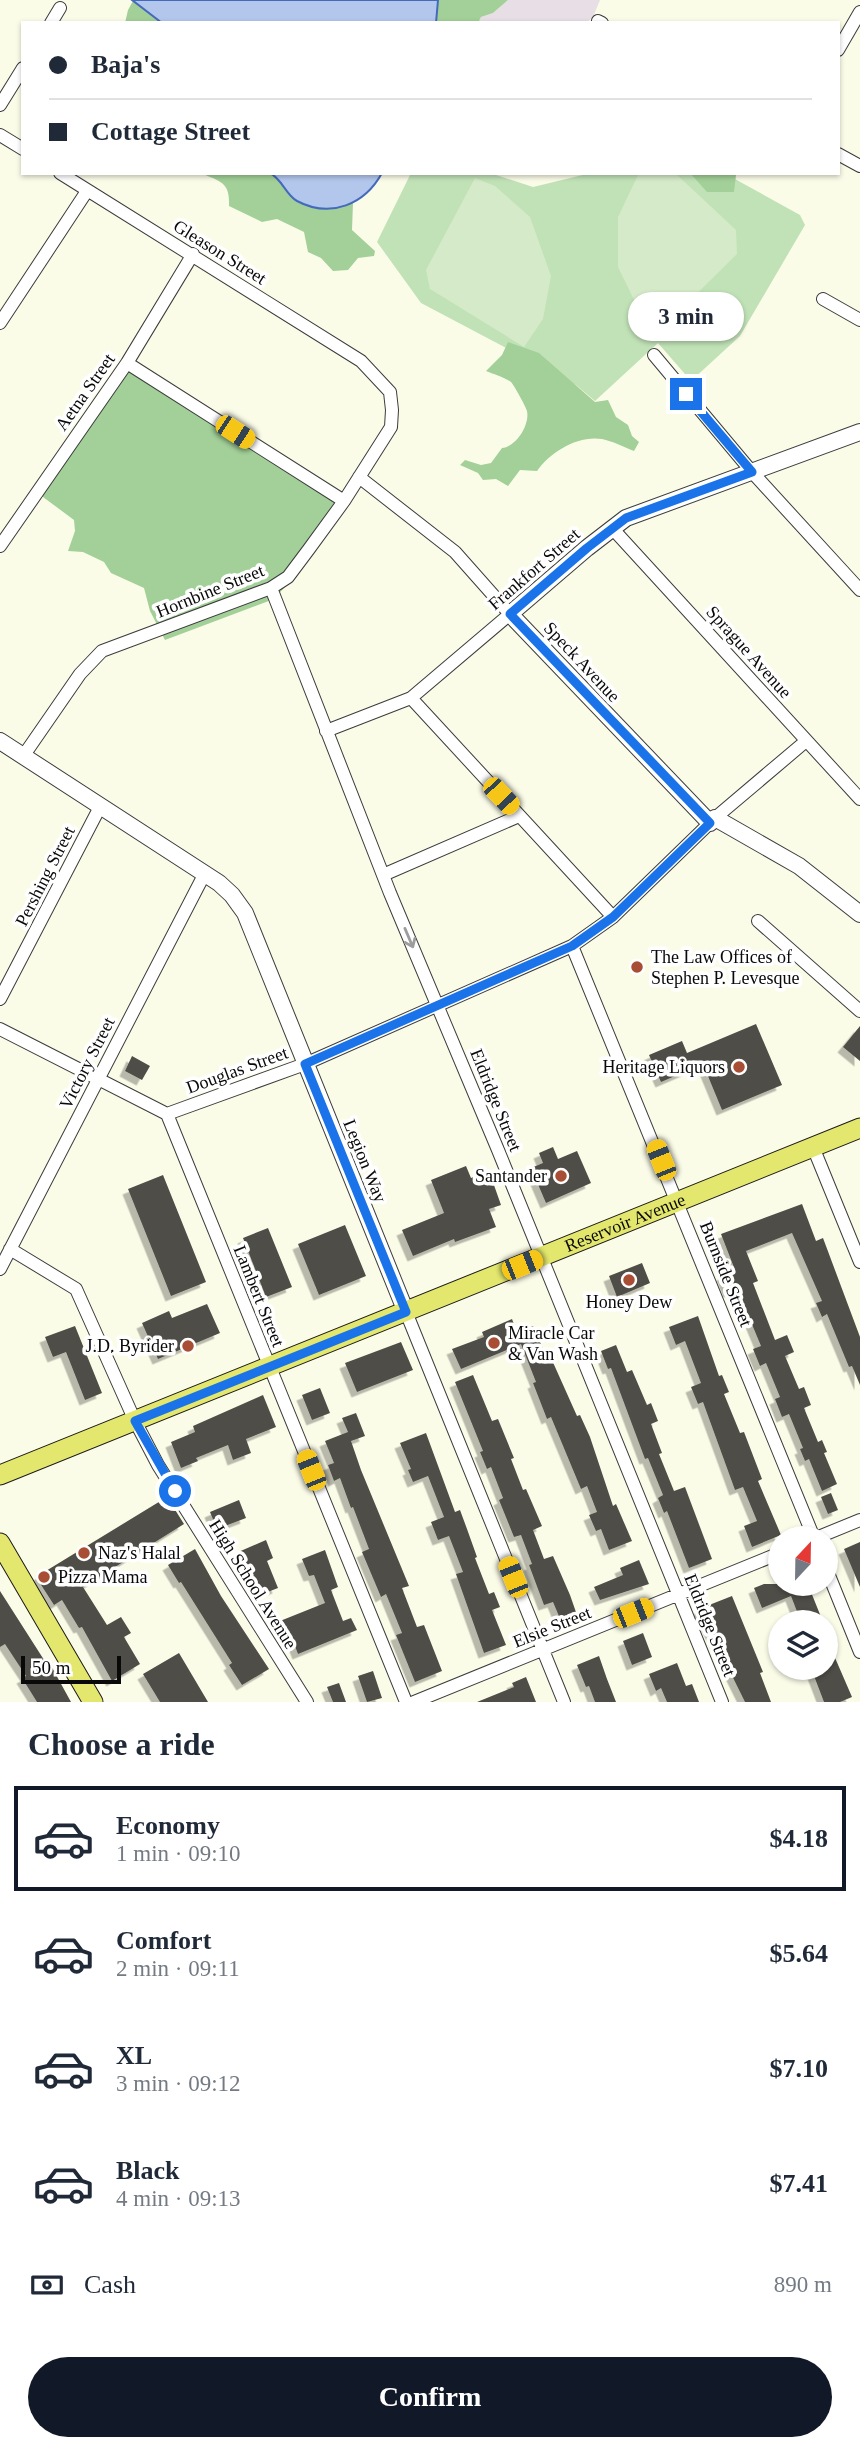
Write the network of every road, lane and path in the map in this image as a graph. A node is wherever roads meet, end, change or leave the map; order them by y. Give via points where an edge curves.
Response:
1 (60, 8) dead end
2 (860, 12) edge
3 (52, 21) edge
4 (840, 47) edge
5 (21, 71) edge
6 (0, 105) edge
7 (0, 135) edge
8 (21, 148) edge
9 (840, 154) edge
10 (860, 166) edge
11 (63, 175) edge
12 (87, 191) junction
13 (193, 254) junction
14 (823, 299) dead end
15 (860, 320) edge
16 (0, 323) edge
17 (654, 355) dead end
18 (361, 361) joint
19 (127, 363) junction
20 (860, 432) edge
21 (752, 472) junction
22 (359, 477) junction
23 (344, 501) junction
24 (612, 528) junction
25 (0, 546) edge
26 (271, 588) junction
27 (860, 590) edge
28 (510, 614) junction
29 (411, 698) junction
30 (326, 731) junction
31 (0, 741) edge
32 (806, 741) junction
33 (24, 755) junction
34 (860, 799) edge
35 (101, 806) junction
36 (519, 816) junction
37 (712, 821) junction
38 (205, 873) junction
39 (383, 875) junction
40 (860, 914) edge
41 (613, 917) junction
42 (758, 921) dead end
43 (572, 946) junction
44 (0, 999) edge
45 (438, 1005) junction
46 (860, 1011) edge
47 (0, 1029) edge
48 (305, 1064) junction
49 (97, 1080) junction
50 (167, 1114) junction
51 (860, 1128) edge
52 (814, 1147) junction
53 (678, 1202) junction
54 (10, 1249) junction
55 (542, 1257) junction
56 (860, 1262) edge
57 (0, 1269) edge
58 (406, 1312) junction
59 (269, 1367) junction
60 (135, 1421) junction
61 (0, 1475) edge
62 (860, 1520) edge
63 (810, 1526) edge
64 (838, 1529) edge
65 (0, 1543) edge
66 (768, 1558) edge
67 (679, 1594) junction
68 (837, 1596) edge
69 (542, 1650) junction
70 (860, 1652) edge
71 (93, 1702) edge
72 (307, 1702) edge
73 (406, 1702) edge
74 (414, 1702) edge
75 (564, 1702) edge
76 (722, 1702) edge

1 - 3 street
2 - 4 street
5 - 6 street
7 - 8 street
9 - 10 street
11 - 12 street, Gleason Street
12 - 13 street, Gleason Street
12 - 16 street
13 - 18 street, Gleason Street
13 - 19 street, Aetna Street
14 - 15 street
17 - 21 street
18 - 22 street, Hornbine Street via 390,392 392,410 391,427
19 - 23 street
19 - 25 street, Aetna Street
20 - 21 street, Frankfort Street
21 - 24 street, Frankfort Street via 626,518
21 - 27 street
22 - 23 street, Hornbine Street
22 - 28 street, Speck Avenue via 455,552
23 - 26 street, Hornbine Street via 288,577
24 - 28 street, Frankfort Street
24 - 32 street, Sprague Avenue
26 - 30 street, Eldridge Street
26 - 33 street, Hornbine Street via 102,651 80,674
28 - 29 street, Frankfort Street
28 - 37 street, Speck Avenue
29 - 30 street, Frankfort Street
29 - 36 street
30 - 39 street, Eldridge Street
31 - 33 street, Legion Way
32 - 34 street, Sprague Avenue
32 - 37 street, Douglas Street
33 - 35 street, Legion Way
35 - 38 street, Legion Way
35 - 44 street, Pershing Street
36 - 39 street
36 - 41 street
37 - 40 street, Speck Avenue via 799,866
37 - 41 street, Douglas Street
38 - 48 street, Legion Way via 232,895 245,913
38 - 49 street, Victory Street
39 -> 45 street, Eldridge Street
41 - 43 street, Douglas Street
42 - 46 street
43 - 45 street, Douglas Street
43 - 53 street, Burnside Street
45 - 48 street, Douglas Street
45 - 55 street, Eldridge Street
47 - 49 street
48 - 50 street, Douglas Street
48 - 58 street, Legion Way
49 - 50 street
49 - 54 street, Victory Street
50 - 59 street, Lambert Street
51 - 52 main road, Reservoir Avenue
52 - 53 main road, Reservoir Avenue
52 - 56 street
53 - 55 main road, Reservoir Avenue
53 - 63 street, Burnside Street
54 - 57 street, Victory Street
54 - 60 street, High School Avenue via 76,1289
55 - 58 main road, Reservoir Avenue
55 - 67 street, Eldridge Street
58 - 59 main road, Reservoir Avenue
58 - 69 street, Legion Way
59 - 60 main road, Reservoir Avenue
59 - 73 street, Lambert Street
60 - 61 main road, Reservoir Avenue
60 - 72 street, High School Avenue
62 - 64 street
65 - 71 main road
66 - 67 street, Elsie Street
67 - 69 street, Elsie Street
67 - 76 street, Eldridge Street
68 - 70 street
69 - 74 street, Elsie Street
69 - 75 street, Legion Way

